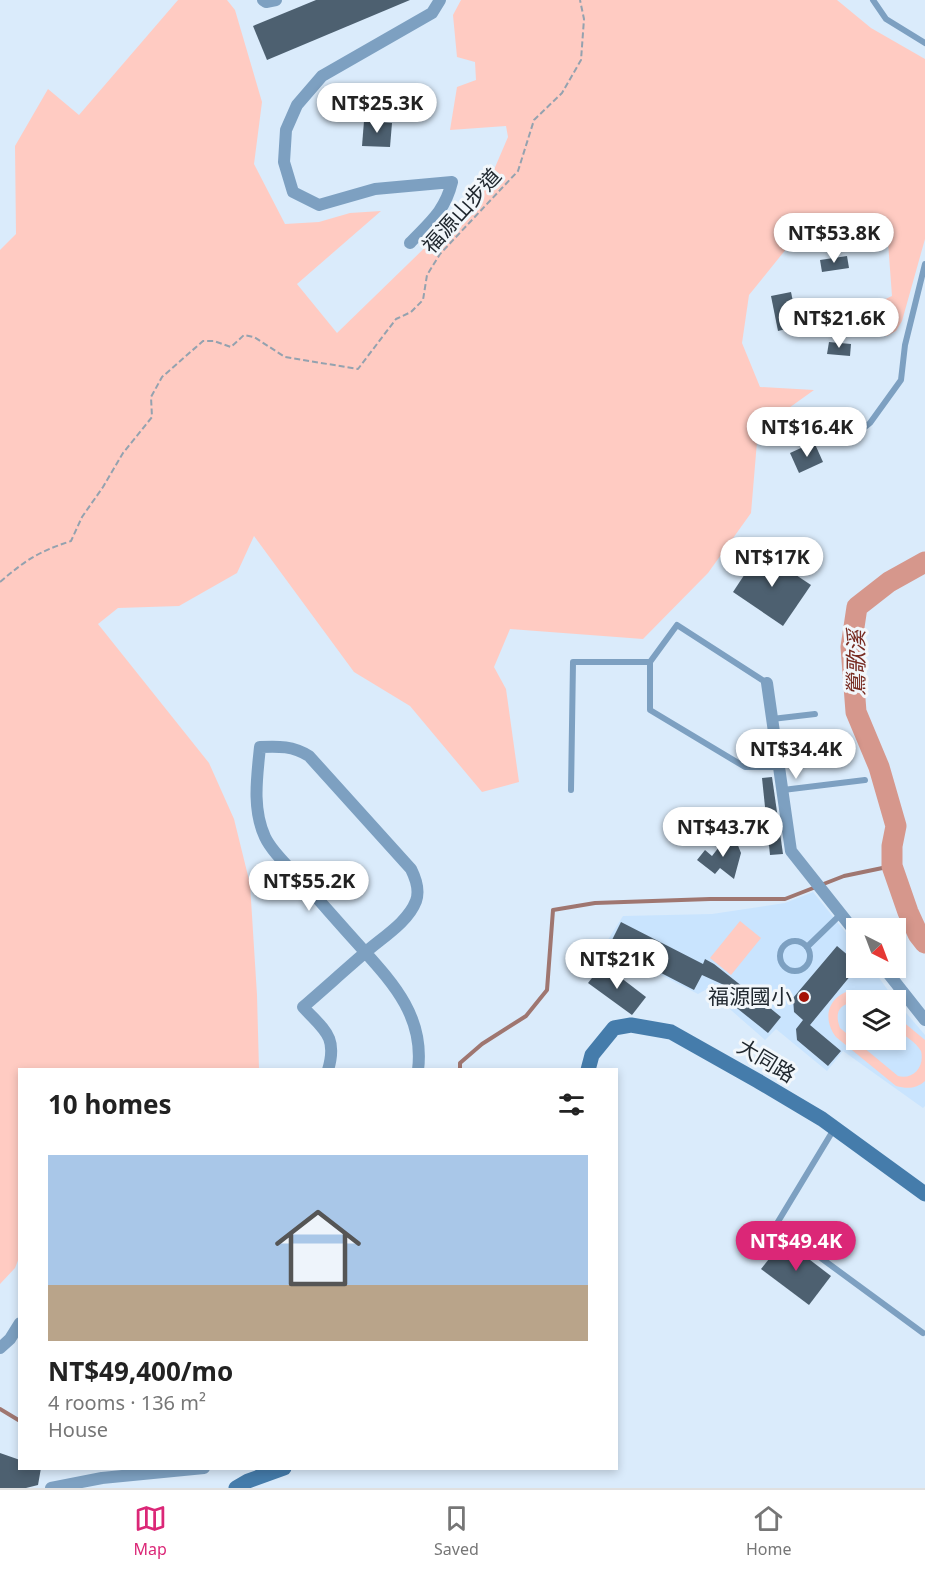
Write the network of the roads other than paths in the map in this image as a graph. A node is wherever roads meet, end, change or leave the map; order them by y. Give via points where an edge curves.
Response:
1 (263, 0) edge
2 (276, 0) edge
3 (440, 0) edge
4 (873, 0) edge
5 (925, 44) edge
6 (410, 243) dead end
7 (925, 264) edge
8 (828, 429) dead end
9 (650, 662) junction
10 (767, 683) joint
11 (815, 714) dead end
12 (772, 719) junction
13 (779, 767) junction
14 (865, 780) dead end
15 (571, 790) dead end
16 (782, 790) junction
17 (841, 914) junction
18 (846, 920) edge
19 (807, 947) junction
20 (365, 952) junction
21 (892, 978) edge
22 (925, 1020) edge
23 (328, 1068) edge
24 (418, 1068) edge
25 (589, 1068) edge
26 (834, 1129) junction
27 (925, 1194) edge
28 (18, 1326) edge
29 (923, 1334) dead end
30 (0, 1348) edge
31 (184, 1470) edge
32 (278, 1470) edge
33 (51, 1488) edge
34 (236, 1488) edge

1 - 2 street
3 - 6 street via 432,13 322,76 297,105 286,130 284,162 293,192 319,205 375,189 452,182 448,200
4 - 5 lane via 886,19
7 - 8 lane via 905,345 901,380 870,423 855,435
9 - 10 lane via 677,625
9 - 13 lane via 650,710 745,767
9 - 15 lane via 573,662
10 - 12 street
11 - 12 lane
12 - 13 street
13 - 16 street
14 - 16 lane
16 - 17 street via 791,850
17 - 18 street
17 - 19 lane
19 - 19 lane via 794,941 785,945 780,953 784,967 798,971 807,966
20 - 20 street via 411,910 417,899 411,869 309,756 285,746 260,747 256,786 265,838
20 - 23 street via 303,1007 332,1043
20 - 24 street via 394,984 408,1009 417,1033
21 - 22 street
25 - 26 street, 大同路 via 592,1055 614,1028 631,1025 671,1032 758,1080
26 - 27 street, 大同路
26 - 29 lane via 776,1225
28 - 30 street
31 - 33 street via 102,1478
32 - 34 street

